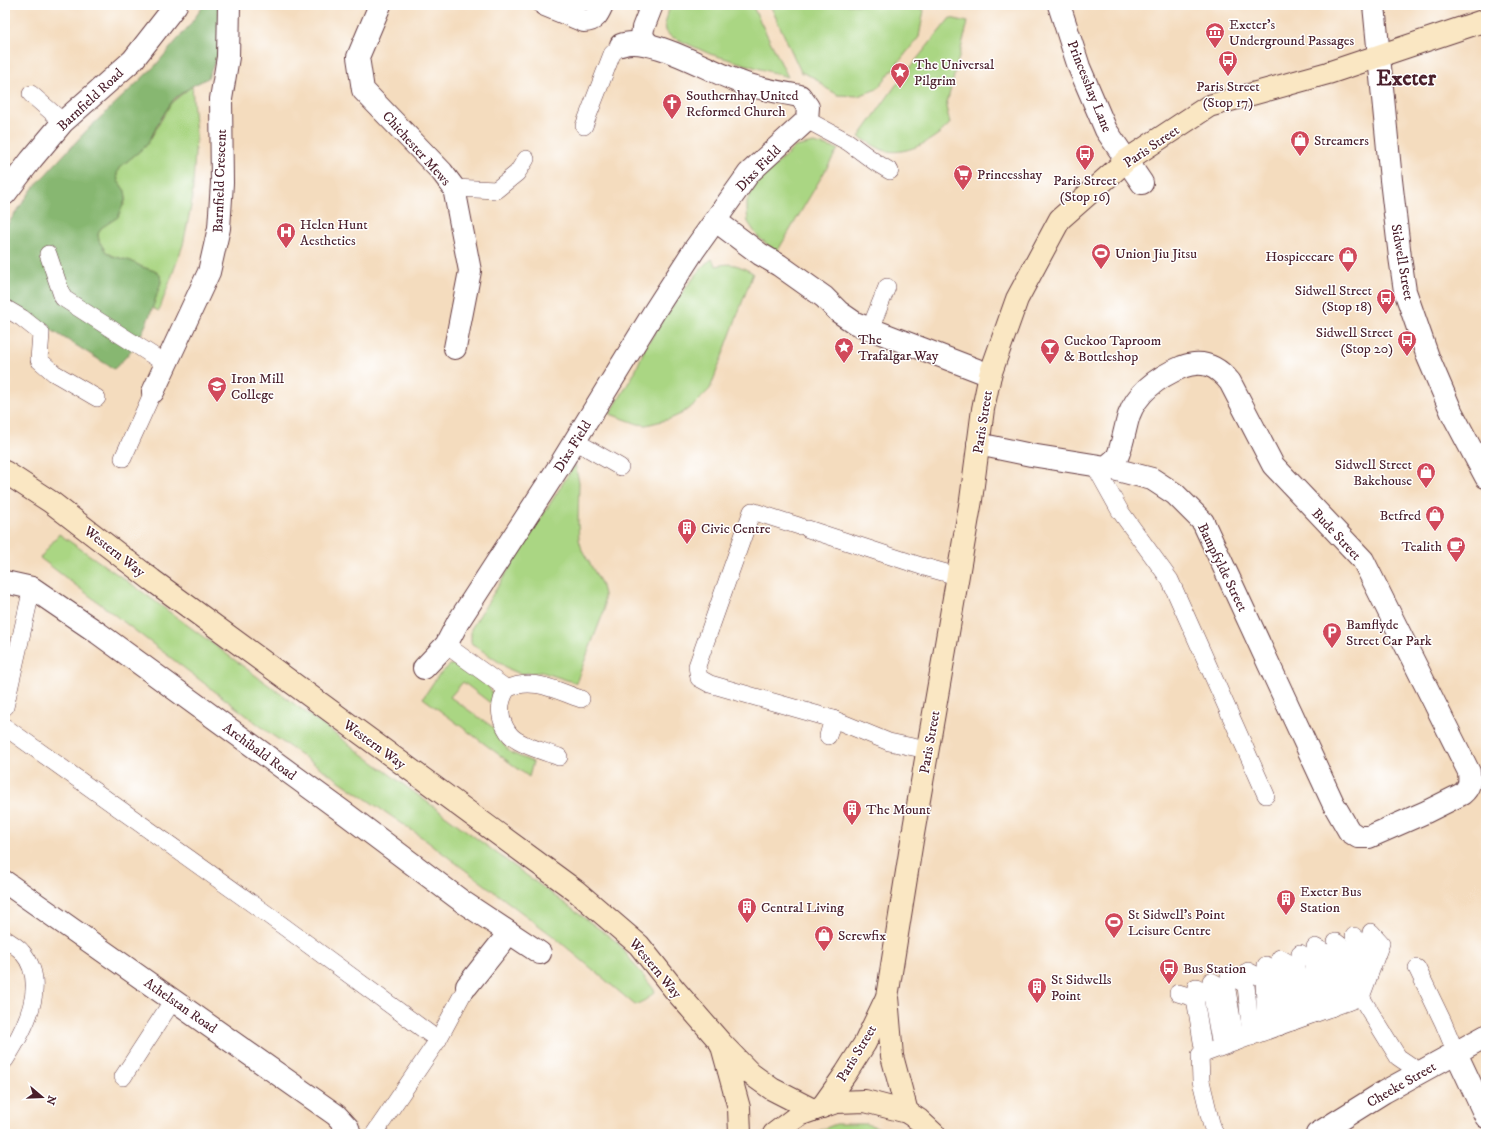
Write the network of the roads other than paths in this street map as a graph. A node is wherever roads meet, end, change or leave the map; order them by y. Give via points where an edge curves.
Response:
1 (176, 5) edge
2 (228, 5) edge
3 (380, 5) edge
4 (545, 5) edge
5 (602, 5) edge
6 (652, 5) edge
7 (1059, 5) edge
8 (1374, 5) edge
9 (1486, 20) edge
10 (648, 44) junction
11 (621, 45) joint
12 (1378, 56) junction
13 (31, 94) dead end
14 (807, 120) junction
15 (63, 122) junction
16 (584, 126) dead end
17 (526, 159) dead end
18 (1127, 160) junction
19 (890, 171) dead end
20 (1142, 183) dead end
21 (454, 188) junction
22 (5, 194) edge
23 (716, 221) junction
24 (48, 254) dead end
25 (887, 287) dead end
26 (5, 308) edge
27 (870, 329) junction
28 (455, 348) dead end
29 (166, 364) junction
30 (990, 375) junction
31 (153, 392) joint
32 (97, 398) dead end
33 (575, 441) junction
34 (978, 444) junction
35 (123, 458) dead end
36 (620, 467) dead end
37 (1100, 467) junction
38 (5, 472) edge
39 (1486, 476) edge
40 (957, 576) junction
41 (5, 582) edge
42 (32, 588) junction
43 (446, 645) junction
44 (424, 668) dead end
45 (507, 689) junction
46 (581, 699) dead end
47 (5, 707) edge
48 (833, 718) junction
49 (5, 727) edge
50 (828, 736) dead end
51 (927, 750) junction
52 (559, 757) dead end
53 (1266, 795) dead end
54 (1349, 832) joint
55 (5, 882) edge
56 (1371, 932) dead end
57 (509, 933) junction
58 (1354, 936) dead end
59 (5, 939) edge
60 (1336, 942) dead end
61 (1308, 950) dead end
62 (540, 954) dead end
63 (1273, 962) dead end
64 (1417, 968) dead end
65 (1248, 971) dead end
66 (1230, 975) dead end
67 (1203, 984) dead end
68 (467, 986) joint
69 (1178, 993) dead end
70 (887, 998) junction
71 (173, 1000) junction
72 (1354, 1000) junction
73 (1331, 1008) junction
74 (1270, 1030) junction
75 (1486, 1036) edge
76 (438, 1040) junction
77 (721, 1043) junction
78 (1456, 1053) junction
79 (1204, 1054) junction
80 (5, 1060) edge
81 (1420, 1072) junction
82 (123, 1077) dead end
83 (817, 1109) junction
84 (906, 1112) junction
85 (1486, 1117) edge
86 (350, 1134) edge
87 (374, 1134) edge
88 (740, 1134) edge
89 (774, 1134) edge
90 (934, 1134) edge
91 (1215, 1134) edge
92 (1317, 1134) edge

1 - 15 street, Barnfield Road via 133,60
2 - 29 street, Barnfield Crescent via 228,57 221,99 222,183 219,228 209,272
3 - 21 street, Chichester Mews via 358,57 363,90 442,172
4 - 5 street via 584,21 593,19
6 - 10 street via 642,36
7 - 18 street, Princesshay Lane via 1080,67 1106,130
8 - 12 street, Sidwell Street
9 - 12 main road, Paris Street
10 - 11 street
10 - 14 street via 748,85 800,96 808,107
11 - 16 lane via 612,54
12 - 18 main road, Paris Street via 1328,73 1209,106
12 - 39 street, Sidwell Street via 1405,291 1428,357 1452,413
13 - 15 lane
14 - 19 lane via 848,142
14 - 23 street, Dixs Field via 749,173
15 - 22 street, Barnfield Road
17 - 21 lane via 516,173 496,190
18 - 20 street, Princesshay Lane
18 - 30 main road, Paris Street via 1060,219 1017,299
21 - 28 street, Chichester Mews via 470,271
23 - 27 street via 824,297 844,316
23 - 33 street, Dixs Field via 654,312
24 - 29 lane via 63,298
25 - 27 lane
26 - 32 lane via 40,333 39,360 54,373
27 - 30 street
29 - 31 street, Barnfield Crescent
30 - 34 main road, Paris Street
31 - 35 lane
33 - 36 lane
33 - 43 street, Dixs Field via 458,622
34 - 37 street, Bampfylde Street
34 - 40 main road, Paris Street
37 - 53 lane via 1120,511 1170,580
37 - 54 street, Bampfylde Street via 1152,479 1175,494 1204,522 1333,804
37 - 54 street, Bude Street via 1118,456 1129,415 1146,388 1169,372 1187,365 1216,368 1230,382 1273,465 1363,560 1469,772 1470,784 1462,794 1369,837 1358,837
38 - 77 main road, Western Way via 51,502 220,630 576,891 639,945
40 - 48 lane via 752,511 697,666 699,678 710,684
40 - 51 main road, Paris Street
41 - 42 street, Archibald Road
42 - 47 lane
42 - 57 street, Archibald Road via 98,633 463,902
43 - 44 street, Dixs Field
43 - 45 lane
45 - 46 lane via 517,684 541,684
45 - 52 lane via 500,710 501,720 508,733 516,741
48 - 50 lane
48 - 51 lane via 889,742
49 - 76 lane
51 - 70 main road, Paris Street
55 - 71 street, Athelstan Road
56 - 72 lane via 1381,943
57 - 62 street, Archibald Road
57 - 68 street
58 - 72 lane via 1364,946
59 - 80 lane via 22,951 33,971 35,983 31,1007
60 - 73 lane via 1348,951
61 - 74 lane via 1314,963
63 - 74 lane via 1296,967
64 - 78 lane via 1425,997 1443,1022
65 - 74 lane via 1264,979
66 - 74 lane via 1246,984
67 - 74 lane via 1227,990
68 - 76 lane
69 - 79 lane via 1195,998
70 - 83 main road, Paris Street via 865,1044
70 - 84 main road, Paris Street via 892,1056
71 - 82 lane
71 - 86 street, Athelstan Road via 336,1114
72 - 73 lane
72 - 81 lane via 1398,1057
73 - 74 lane
74 - 79 lane
75 - 78 street, Cheeke Street
76 - 87 lane
77 - 83 main road, Western Way via 751,1074 772,1089
77 - 88 main road, Western Way via 739,1108
78 - 81 street, Cheeke Street
78 - 85 street
79 - 91 lane via 1200,1055 1201,1081
81 - 92 street, Cheeke Street
83 - 84 main road via 836,1102 865,1101
83 - 89 main road via 799,1116
84 - 90 main road

